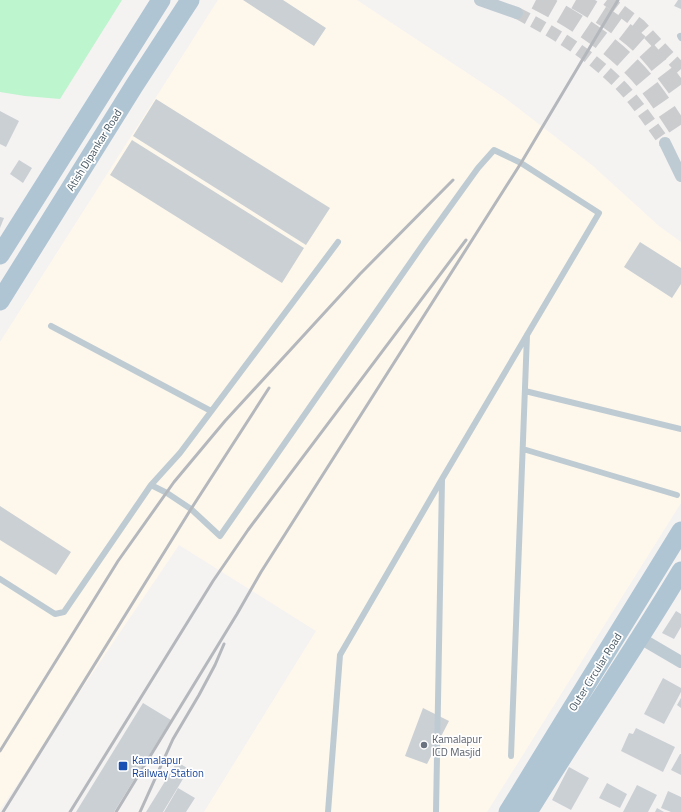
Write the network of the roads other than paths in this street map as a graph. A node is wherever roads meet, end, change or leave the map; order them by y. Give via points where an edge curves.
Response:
1 (161, 0) edge
2 (190, 0) edge
3 (480, 0) edge
4 (517, 13) tunnel mouth
5 (665, 143) tunnel mouth
6 (681, 176) edge
7 (338, 242) dead end
8 (0, 255) edge
9 (0, 301) edge
10 (51, 326) dead end
11 (527, 333) junction
12 (525, 391) junction
13 (211, 411) junction
14 (681, 429) edge
15 (523, 449) junction
16 (442, 479) junction
17 (151, 485) junction
18 (677, 495) dead end
19 (681, 531) edge
20 (681, 572) edge
21 (0, 579) edge
22 (640, 638) junction
23 (681, 662) edge
24 (511, 756) dead end
25 (328, 812) edge
26 (436, 812) edge
27 (508, 812) edge
28 (528, 812) edge

1 - 8 main road
2 - 9 main road, Atish Dipankar Road
3 - 4 street
5 - 6 street
7 - 13 lane
10 - 13 lane
11 - 12 lane
11 - 16 lane
11 - 17 lane via 599,213 521,163 494,150 433,231 220,536 191,509
12 - 14 lane
12 - 15 lane
13 - 17 lane via 180,453
15 - 18 lane
15 - 24 lane
16 - 25 lane via 340,656
16 - 26 lane
17 - 21 lane via 64,612 55,614
19 - 27 main road, Outer Circular Road
20 - 22 main road, Outer Circular Road
22 - 23 street
22 - 28 main road, Outer Circular Road

